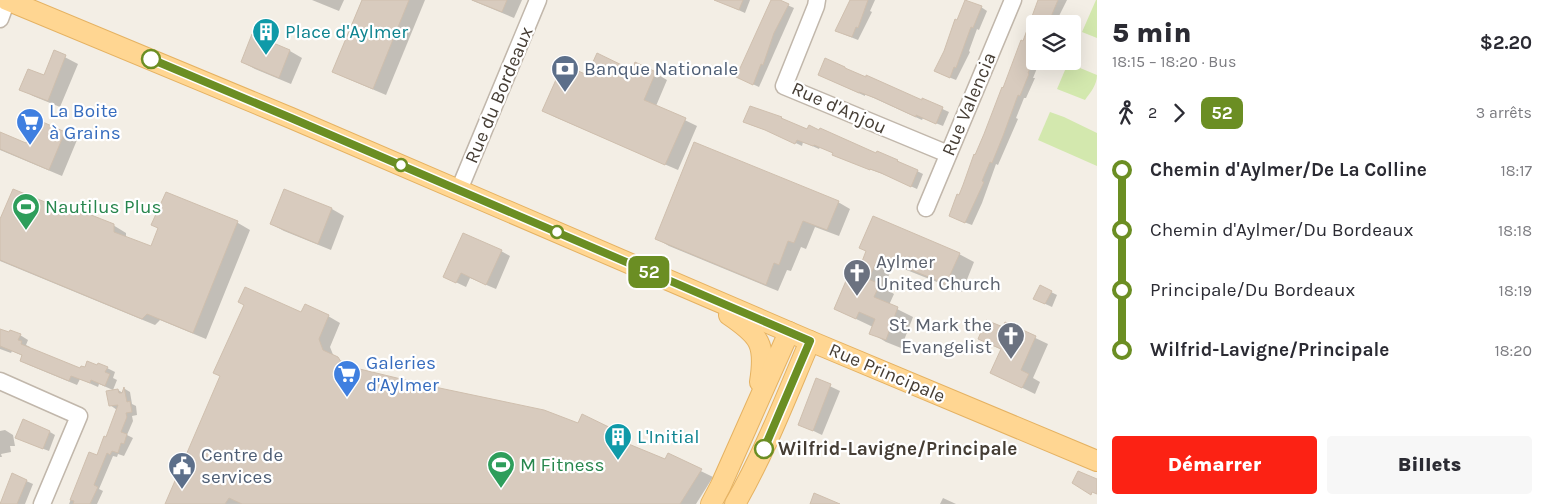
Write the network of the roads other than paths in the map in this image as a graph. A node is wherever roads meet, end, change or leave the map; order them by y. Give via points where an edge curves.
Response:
1 (7, 0) edge
2 (538, 0) edge
3 (817, 0) edge
4 (1013, 0) edge
5 (0, 19) edge
6 (948, 154) junction
7 (459, 190) junction
8 (926, 208) dead end
9 (690, 290) junction
10 (789, 332) junction
11 (810, 341) junction
12 (0, 381) edge
13 (752, 412) junction
14 (1097, 461) edge
15 (42, 504) edge
16 (711, 504) edge
17 (735, 504) edge

1 - 5 street
1 - 7 main road, Rue Principale
2 - 7 street, Rue du Bordeaux
3 - 6 street, Rue d'Anjou via 784,86
4 - 6 street, Rue Valencia
6 - 8 street, Rue Valencia
7 - 9 main road, Rue Principale
9 - 10 main road, Rue Principale
9 - 13 main road via 753,333 761,346 762,370
10 - 11 main road, Rue Principale
10 - 13 main road
11 - 14 main road, Rue Principale
11 - 17 main road via 776,424
12 - 15 street via 79,416
13 - 16 main road

